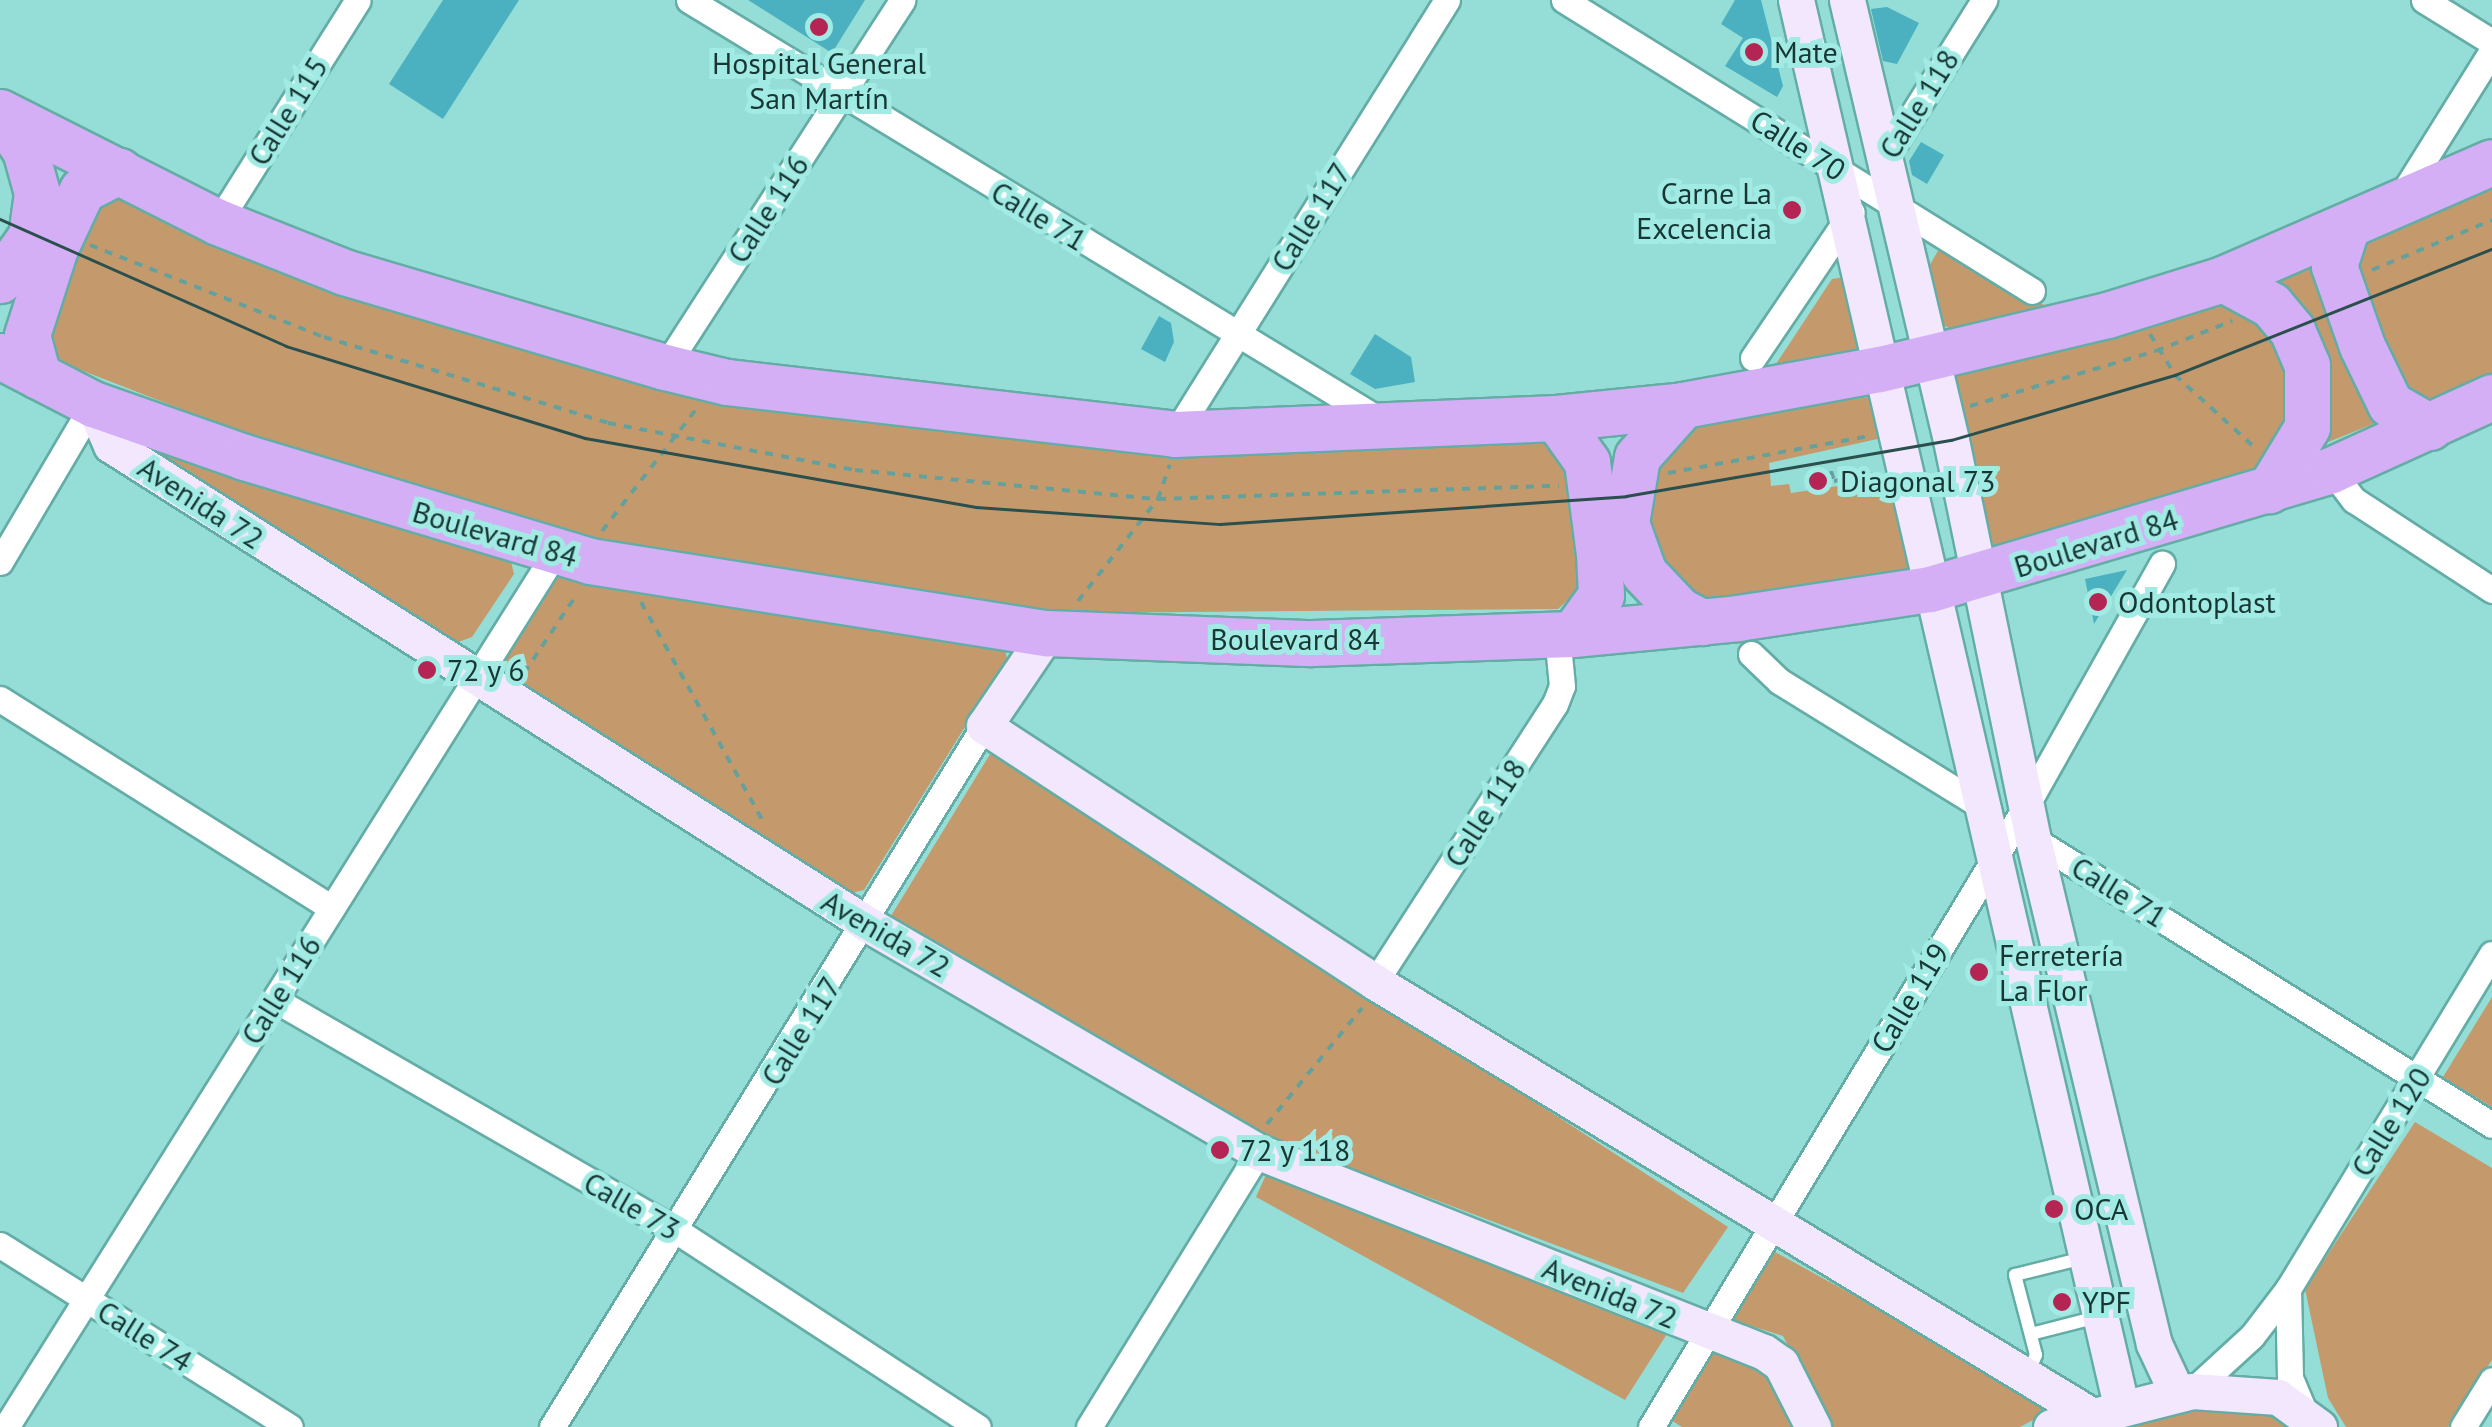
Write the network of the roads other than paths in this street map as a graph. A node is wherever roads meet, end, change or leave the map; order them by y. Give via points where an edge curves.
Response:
1 (358, 0) edge
2 (690, 0) edge
3 (902, 0) edge
4 (1447, 0) edge
5 (1564, 0) edge
6 (1796, 0) edge
7 (1847, 0) edge
8 (1984, 0) edge
9 (2424, 0) edge
10 (2492, 42) edge
11 (2492, 51) edge
12 (841, 96) junction
13 (0, 113) edge
14 (2492, 162) edge
15 (1834, 168) junction
16 (119, 171) junction
17 (1881, 184) junction
18 (2395, 207) junction
19 (1846, 221) junction
20 (218, 222) junction
21 (2346, 229) junction
22 (2223, 279) junction
23 (0, 280) edge
24 (2032, 291) dead end
25 (1237, 335) junction
26 (1754, 358) dead end
27 (1930, 358) junction
28 (19, 366) edge
29 (665, 367) junction
30 (1880, 369) junction
31 (2492, 397) edge
32 (93, 404) junction
33 (1683, 405) junction
34 (1556, 418) junction
35 (1392, 427) junction
36 (2430, 427) junction
37 (1176, 434) junction
38 (2331, 470) junction
39 (2277, 480) junction
40 (555, 553) junction
41 (0, 562) edge
42 (2162, 564) dead end
43 (1977, 578) junction
44 (1930, 588) junction
45 (2492, 590) edge
46 (1702, 622) junction
47 (1048, 634) junction
48 (1565, 634) junction
49 (1751, 654) dead end
50 (474, 678) junction
51 (0, 699) edge
52 (984, 726) junction
53 (1981, 805) junction
54 (2024, 824) junction
55 (1993, 860) junction
56 (332, 908) junction
57 (867, 924) junction
58 (2492, 954) edge
59 (1375, 982) junction
60 (277, 1000) junction
61 (2419, 1077) junction
62 (2492, 1125) edge
63 (1259, 1152) junction
64 (1773, 1225) junction
65 (677, 1232) junction
66 (0, 1246) edge
67 (2085, 1257) junction
68 (2288, 1290) junction
69 (84, 1298) junction
70 (2100, 1316) junction
71 (1707, 1332) junction
72 (2031, 1334) junction
73 (2026, 1378) junction
74 (2492, 1380) edge
75 (2184, 1392) junction
76 (2105, 1410) junction
77 (2311, 1418) edge
78 (6, 1427) edge
79 (290, 1427) edge
80 (552, 1427) edge
81 (978, 1427) edge
82 (1089, 1427) edge
83 (1650, 1427) edge
84 (1813, 1427) edge
85 (2051, 1427) edge
86 (2463, 1427) edge

1 - 20 street, Calle 115
2 - 12 street, Calle 71
3 - 12 street, Calle 116
4 - 25 street, Calle 117
5 - 15 street, Calle 70
6 - 15 street
7 - 17 street
8 - 17 street, Calle 118
9 - 10 street
11 - 18 street
12 - 25 street, Calle 71
12 - 29 street, Calle 116
13 - 16 highway
13 - 23 highway via 25,150 36,193 31,236
14 - 18 highway
15 - 17 street, Calle 70
15 - 19 street
16 - 20 highway
16 - 28 highway via 82,190 55,248
17 - 19 street, Calle 118
17 - 24 street, Calle 70
17 - 27 street
18 - 21 highway
19 - 26 street, Calle 118
19 - 30 street
20 - 29 highway via 443,304
21 - 22 highway
21 - 36 highway via 2334,266 2362,346 2390,404
22 - 27 highway
22 - 39 highway via 2272,305 2307,365 2307,426
25 - 35 street, Calle 71
25 - 37 street, Calle 117
27 - 30 highway
27 - 43 street
28 - 32 highway
29 - 37 highway via 728,382
30 - 33 highway
30 - 44 street
31 - 36 highway, Boulevard 84
32 - 40 highway, Boulevard 84
32 - 41 street
32 - 50 street, Avenida 72 via 111,446
33 - 34 highway
33 - 46 highway via 1637,457 1626,523 1644,573 1660,594
34 - 35 highway
34 - 48 highway via 1588,462 1601,595
35 - 37 highway
36 - 38 highway, Boulevard 84
38 - 39 highway, Boulevard 84
38 - 45 street via 2354,500
39 - 43 highway, Boulevard 84
40 - 47 highway, Boulevard 84
40 - 50 street, Calle 116
42 - 54 street, Calle 119
43 - 44 highway, Boulevard 84
43 - 54 street
44 - 46 highway, Boulevard 84
44 - 53 street
46 - 48 highway, Boulevard 84
47 - 48 highway, Boulevard 84 via 1312,642
47 - 52 street, Calle 117
48 - 59 street, Calle 118 via 1555,704
49 - 53 street, Calle 71 via 1779,681
50 - 56 street, Calle 116
50 - 57 street, Avenida 72
51 - 56 street
52 - 57 street, Calle 117
52 - 59 street
53 - 54 street, Calle 71
53 - 55 street
54 - 55 street, Calle 119
54 - 61 street, Calle 71
54 - 75 street via 2154,1344
55 - 64 street, Calle 119
55 - 67 street
56 - 60 street, Calle 116
57 - 63 street, Avenida 72
57 - 65 street, Calle 117
58 - 61 street, Calle 120
59 - 64 street
60 - 65 street, Calle 73
60 - 69 street, Calle 116
61 - 62 street, Calle 71
61 - 68 street, Calle 120
63 - 71 street, Avenida 72
63 - 82 street
64 - 71 street, Calle 119
64 - 73 street
65 - 80 street, Calle 117
65 - 81 street, Calle 73
66 - 69 street, Calle 74
67 - 70 street
67 - 72 lane via 2016,1275
68 - 75 street, Calle 120 via 2252,1336
68 - 77 street via 2290,1378
69 - 78 street, Calle 116
69 - 79 street, Calle 74
70 - 72 lane
70 - 76 street
71 - 83 street, Calle 119
71 - 84 street, Avenida 72 via 1781,1364
72 - 73 lane via 2036,1355
73 - 76 street
74 - 86 street
75 - 76 street
75 - 77 street via 2258,1393
76 - 85 street

